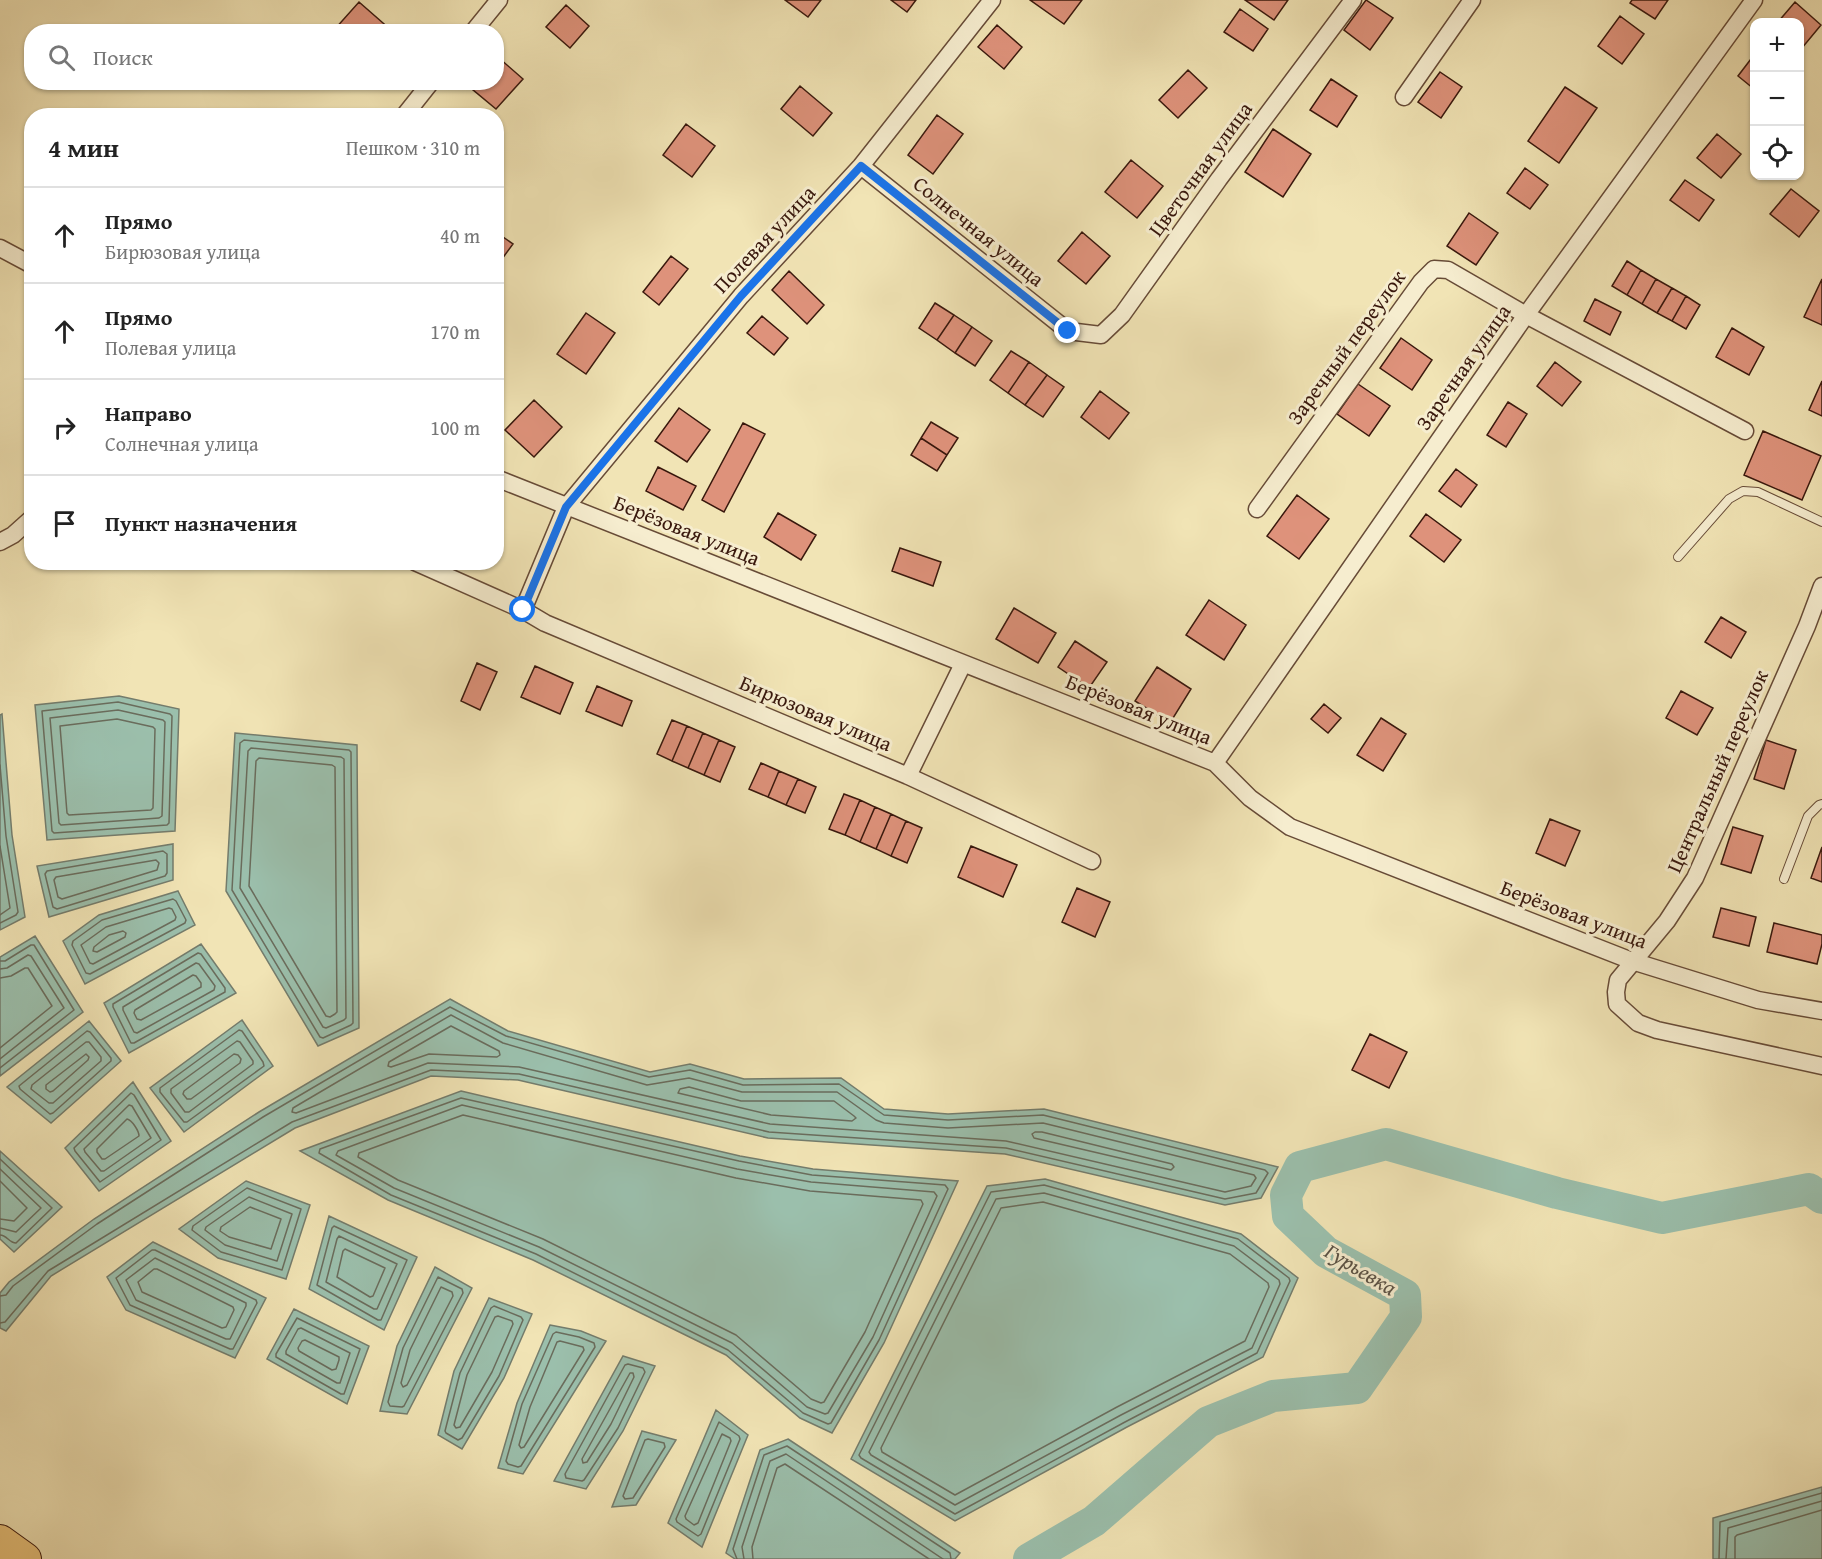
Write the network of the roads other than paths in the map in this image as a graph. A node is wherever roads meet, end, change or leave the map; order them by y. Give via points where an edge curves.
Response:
1 (499, 0) edge
2 (992, 0) edge
3 (1353, 0) edge
4 (1473, 0) edge
5 (1754, 0) edge
6 (480, 24) edge
7 (425, 90) edge
8 (1404, 97) dead end
9 (410, 108) edge
10 (861, 166) junction
11 (0, 248) edge
12 (24, 261) edge
13 (1527, 315) junction
14 (1068, 331) joint
15 (1745, 431) dead end
16 (504, 481) edge
17 (566, 507) junction
18 (1257, 510) dead end
19 (1822, 522) edge
20 (24, 525) edge
21 (0, 542) edge
22 (1678, 557) dead end
23 (434, 570) edge
24 (1822, 586) edge
25 (523, 610) junction
26 (963, 664) junction
27 (1215, 763) junction
28 (908, 776) junction
29 (1822, 804) edge
30 (1092, 861) dead end
31 (1784, 879) dead end
32 (1632, 962) junction
33 (1822, 1011) edge
34 (1822, 1066) edge
35 (0, 1541) edge
36 (25, 1559) edge

1 - 6 street
2 - 10 street, Полевая улица
3 - 14 street, Цветочная улица via 1122,315 1101,335
4 - 8 street
5 - 13 street, Заречная улица
7 - 9 street
10 - 14 street, Солнечная улица
10 - 17 street, Полевая улица via 741,296
11 - 12 street
13 - 15 street
13 - 18 street, Заречный переулок via 1448,270 1434,269
13 - 27 street, Заречная улица
16 - 17 street, Берёзовая улица
17 - 25 street
17 - 26 street, Берёзовая улица
19 - 22 lane via 1758,492 1743,491 1729,499
20 - 21 street
23 - 25 street, Бирюзовая улица
24 - 32 street, Центральный переулок via 1695,878
25 - 28 street, Бирюзовая улица via 545,623
26 - 27 street, Берёзовая улица
26 - 28 street
27 - 32 street, Берёзовая улица via 1250,798 1290,828
28 - 30 street, Бирюзовая улица
29 - 31 lane via 1808,816
32 - 33 street, Берёзовая улица via 1758,1000
32 - 34 street, Центральный переулок via 1618,980 1617,1004 1638,1023
35 - 36 highway

